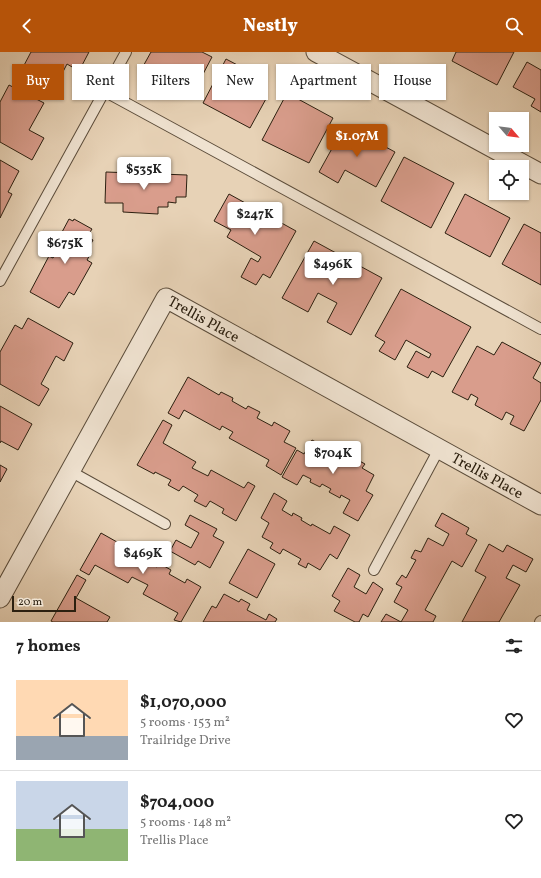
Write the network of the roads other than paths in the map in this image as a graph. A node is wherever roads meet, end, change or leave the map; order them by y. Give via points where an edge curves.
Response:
1 (126, 52) edge
2 (316, 52) edge
3 (119, 64) edge
4 (99, 100) edge
5 (121, 100) edge
6 (541, 174) edge
7 (0, 281) edge
8 (541, 329) edge
9 (439, 449) junction
10 (70, 471) junction
11 (541, 505) edge
12 (165, 524) dead end
13 (374, 570) dead end
14 (0, 598) edge

1 - 3 lane
2 - 6 street
4 - 7 lane
5 - 8 lane
9 - 10 street, Trellis Place via 166,298
9 - 11 street, Trellis Place
9 - 13 lane
10 - 12 lane
10 - 14 street, Trellis Place

